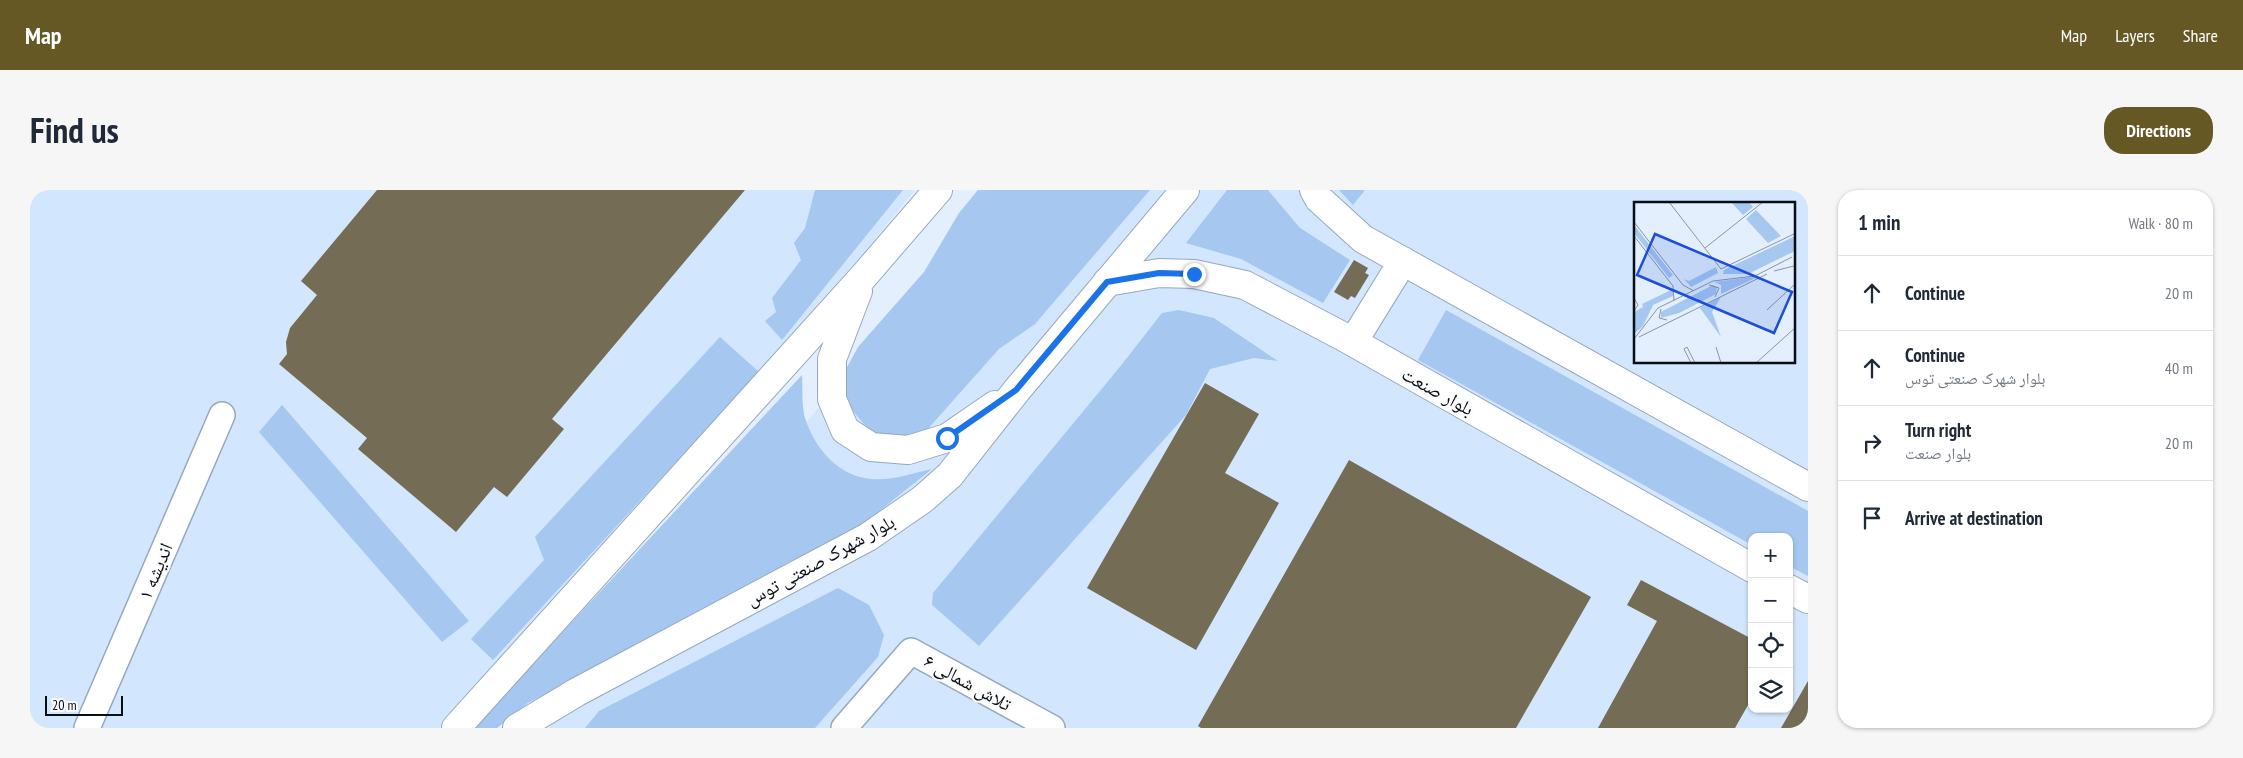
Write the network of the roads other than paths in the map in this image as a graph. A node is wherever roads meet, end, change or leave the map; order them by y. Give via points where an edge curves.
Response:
1 (938, 190) edge
2 (1185, 190) edge
3 (1314, 190) edge
4 (1402, 261) junction
5 (863, 278) junction
6 (1107, 282) junction
7 (1353, 342) junction
8 (1016, 390) junction
9 (222, 415) dead end
10 (1808, 486) edge
11 (1748, 566) edge
12 (1793, 591) edge
13 (1808, 599) edge
14 (88, 728) edge
15 (456, 728) edge
16 (517, 728) edge
17 (844, 728) edge
18 (1052, 728) edge

1 - 5 main road
2 - 6 main road, بلوار شهرک صنعتی توس
3 - 4 main road via 1319,199 1363,239
4 - 7 main road
4 - 10 main road
5 - 8 main road via 832,358 832,399 845,430 872,447 908,450 947,438
5 - 15 main road
6 - 7 main road, بلوار صنعت via 1159,273 1194,274 1245,285
6 - 8 main road, بلوار شهرک صنعتی توس
7 - 11 main road, بلوار صنعت
8 - 16 main road, بلوار شهرک صنعتی توس via 950,476 868,537 577,692
9 - 14 street, اندیشه ۱
12 - 13 main road
17 - 18 street, تلاش شمالی ۶ via 912,651

